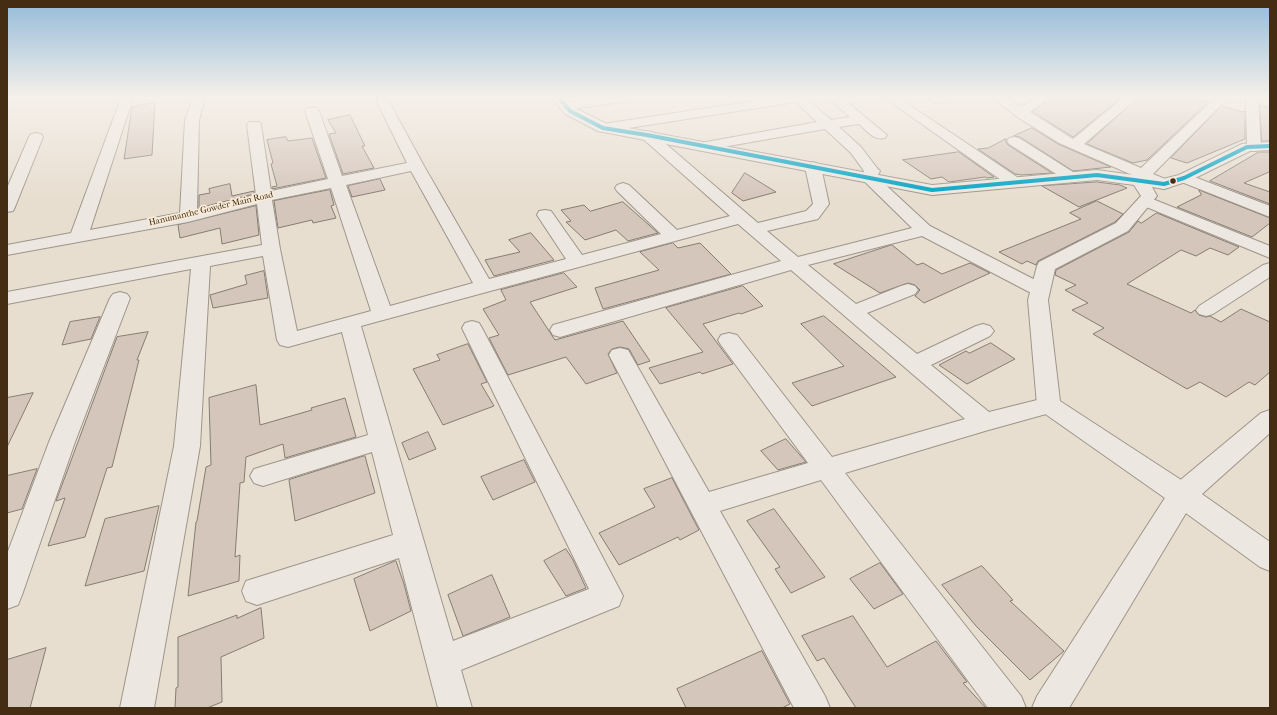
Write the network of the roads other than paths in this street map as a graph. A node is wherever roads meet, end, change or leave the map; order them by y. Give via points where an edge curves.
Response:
1 (115, 131) edge
2 (192, 131) edge
3 (255, 131) edge
4 (319, 131) edge
5 (398, 131) edge
6 (624, 131) edge
7 (787, 131) edge
8 (836, 131) edge
9 (876, 131) edge
10 (940, 131) edge
11 (1050, 131) edge
12 (1090, 131) edge
13 (1189, 131) edge
14 (1253, 131) edge
15 (647, 135) junction
16 (880, 135) dead end
17 (36, 137) dead end
18 (1014, 141) dead end
19 (1074, 145) junction
20 (706, 146) junction
21 (1270, 146) edge
22 (1254, 147) junction
23 (416, 166) junction
24 (813, 167) junction
25 (1071, 177) junction
26 (869, 178) junction
27 (1142, 178) junction
28 (1184, 178) junction
29 (336, 182) junction
30 (1014, 182) junction
31 (623, 188) dead end
32 (265, 197) junction
33 (1145, 200) junction
34 (7, 207) edge
35 (1270, 212) edge
36 (545, 215) dead end
37 (188, 217) junction
38 (748, 224) junction
39 (924, 230) junction
40 (674, 237) junction
41 (78, 238) junction
42 (272, 248) junction
43 (7, 250) edge
44 (1270, 253) edge
45 (201, 262) junction
46 (578, 262) junction
47 (794, 263) junction
48 (1270, 269) edge
49 (484, 286) junction
50 (908, 290) dead end
51 (1040, 290) junction
52 (7, 298) edge
53 (120, 298) dead end
54 (1206, 310) dead end
55 (853, 312) junction
56 (383, 315) junction
57 (350, 324) junction
58 (472, 328) dead end
59 (560, 330) dead end
60 (983, 331) dead end
61 (729, 340) dead end
62 (620, 355) dead end
63 (915, 364) junction
64 (1049, 405) junction
65 (1270, 419) edge
66 (985, 422) junction
67 (382, 440) junction
68 (825, 468) junction
69 (263, 476) dead end
70 (1182, 495) junction
71 (702, 505) junction
72 (410, 542) junction
73 (1270, 558) edge
74 (10, 579) edge
75 (257, 591) dead end
76 (442, 661) junction
77 (137, 708) edge
78 (455, 708) edge
79 (813, 708) edge
80 (1009, 708) edge
81 (1049, 708) edge

1 - 41 street
2 - 37 street
3 - 32 street
4 - 29 street
5 - 23 street
6 - 15 street
7 - 20 street
8 - 26 street via 856,150 872,171
9 - 16 street
10 - 30 street
11 - 19 street
12 - 19 street
13 - 27 street
14 - 22 street
15 - 20 street
15 - 38 street
17 - 34 street
18 - 25 street
19 - 27 street
20 - 24 street
21 - 22 street
22 - 28 street via 1247,147
23 - 29 street, Hanumanthe Gowder Main Road
23 - 49 street
24 - 26 street
24 - 38 street via 821,204 812,215
25 - 27 street via 1097,175
25 - 30 street
26 - 30 street via 932,190
26 - 39 street
27 - 28 street via 1164,184
27 - 33 street via 1149,196
28 - 35 street
29 - 32 street, Hanumanthe Gowder Main Road
29 - 56 street
31 - 40 street
32 - 37 street, Hanumanthe Gowder Main Road
32 - 42 street
33 - 44 street
33 - 51 street via 1122,227 1046,266
36 - 46 street
37 - 41 street, Hanumanthe Gowder Main Road
38 - 40 street
38 - 47 street
39 - 47 street
39 - 51 street
40 - 46 street
41 - 43 street, Hanumanthe Gowder Main Road
42 - 45 street
42 - 57 street via 288,340
45 - 52 street
45 - 77 street via 187,446
46 - 49 street
47 - 55 street
47 - 59 street
48 - 54 street
49 - 56 street
50 - 55 street
51 - 64 street via 1038,300
53 - 74 street
55 - 63 street
56 - 57 street
57 - 67 street
58 - 76 street via 608,596
60 - 63 street
61 - 68 street
62 - 71 street
63 - 66 street
64 - 66 street
64 - 70 street
65 - 70 street
66 - 68 street
67 - 69 street
67 - 72 street
68 - 71 street
68 - 80 street
70 - 73 street
70 - 81 street
71 - 79 street
72 - 75 street
72 - 76 street
76 - 78 street

